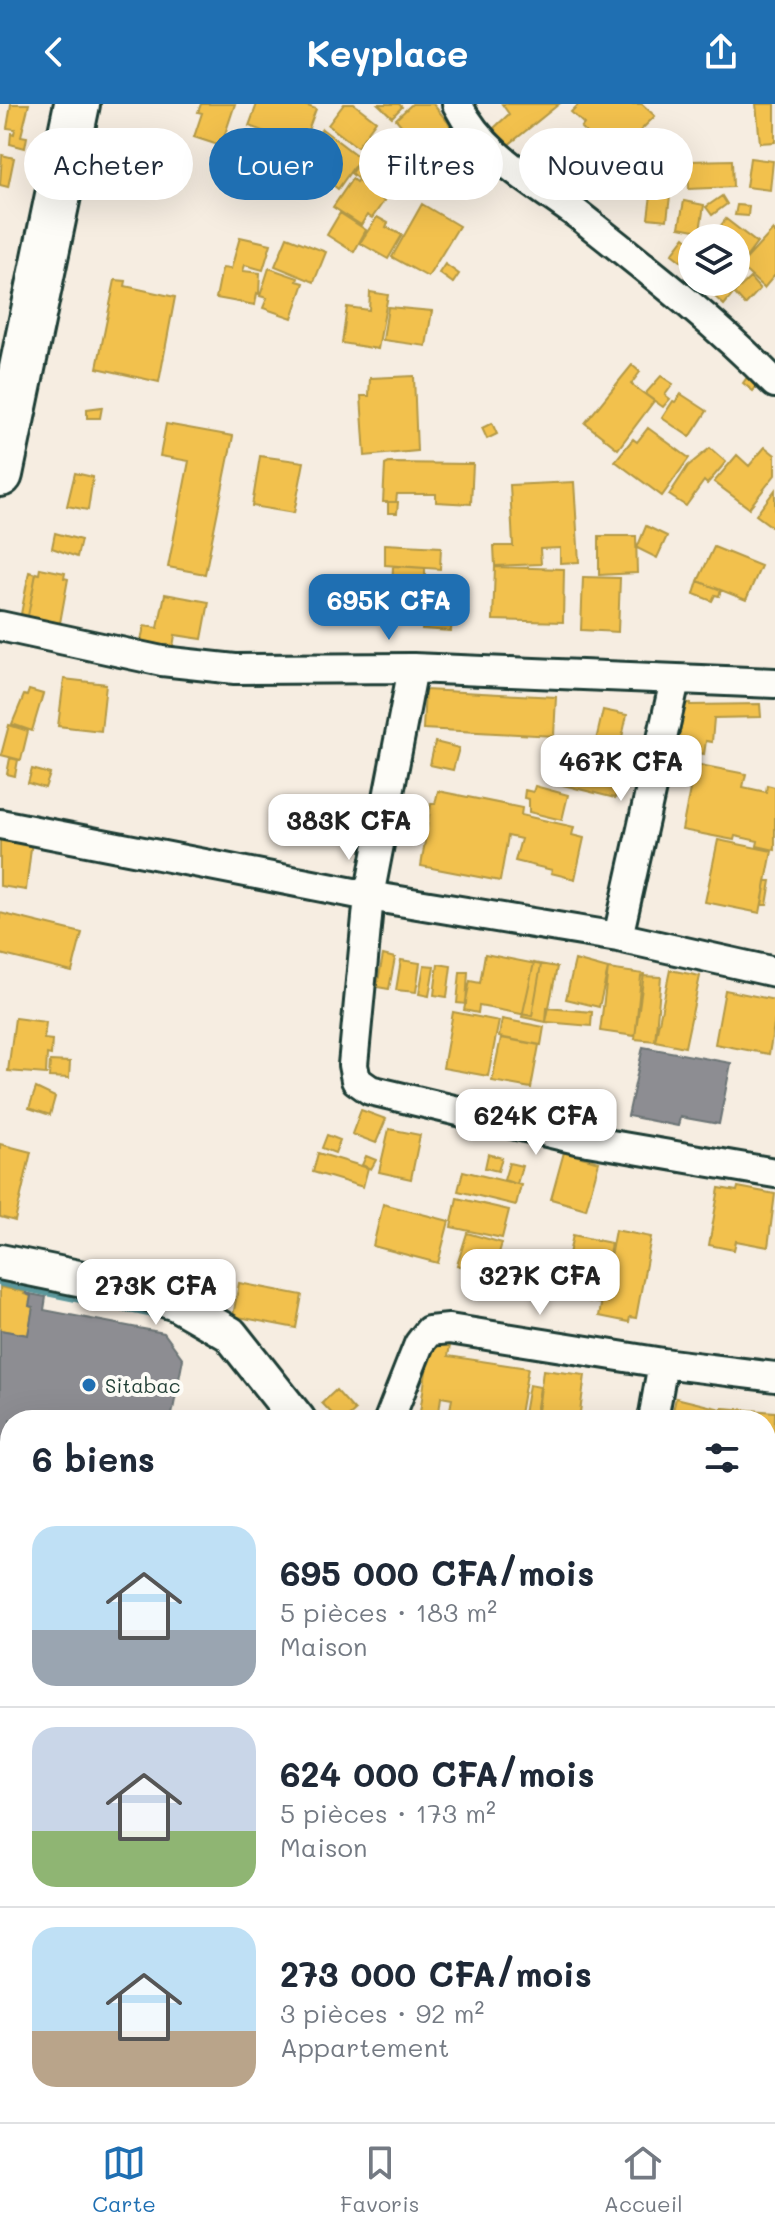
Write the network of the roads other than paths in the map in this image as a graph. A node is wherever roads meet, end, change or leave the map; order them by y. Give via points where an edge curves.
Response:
1 (77, 104) edge
2 (457, 104) edge
3 (775, 383) edge
4 (0, 474) edge
5 (0, 626) edge
6 (413, 668) junction
7 (675, 680) junction
8 (775, 683) edge
9 (0, 824) edge
10 (369, 896) junction
11 (618, 937) junction
12 (775, 972) edge
13 (775, 1173) edge
14 (0, 1262) edge
15 (663, 1363) junction
16 (775, 1377) edge
17 (290, 1410) edge
18 (393, 1410) edge
19 (655, 1410) edge

1 - 4 main road
2 - 3 street via 489,151 673,290
5 - 6 street via 197,666
6 - 7 street
6 - 10 street
7 - 8 street
7 - 11 street
9 - 10 street
10 - 11 street
10 - 13 street via 353,1065 356,1080 370,1090 576,1139
11 - 12 street
14 - 17 street via 176,1303 230,1334
15 - 16 street
15 - 18 street via 449,1329 429,1331
15 - 19 street

